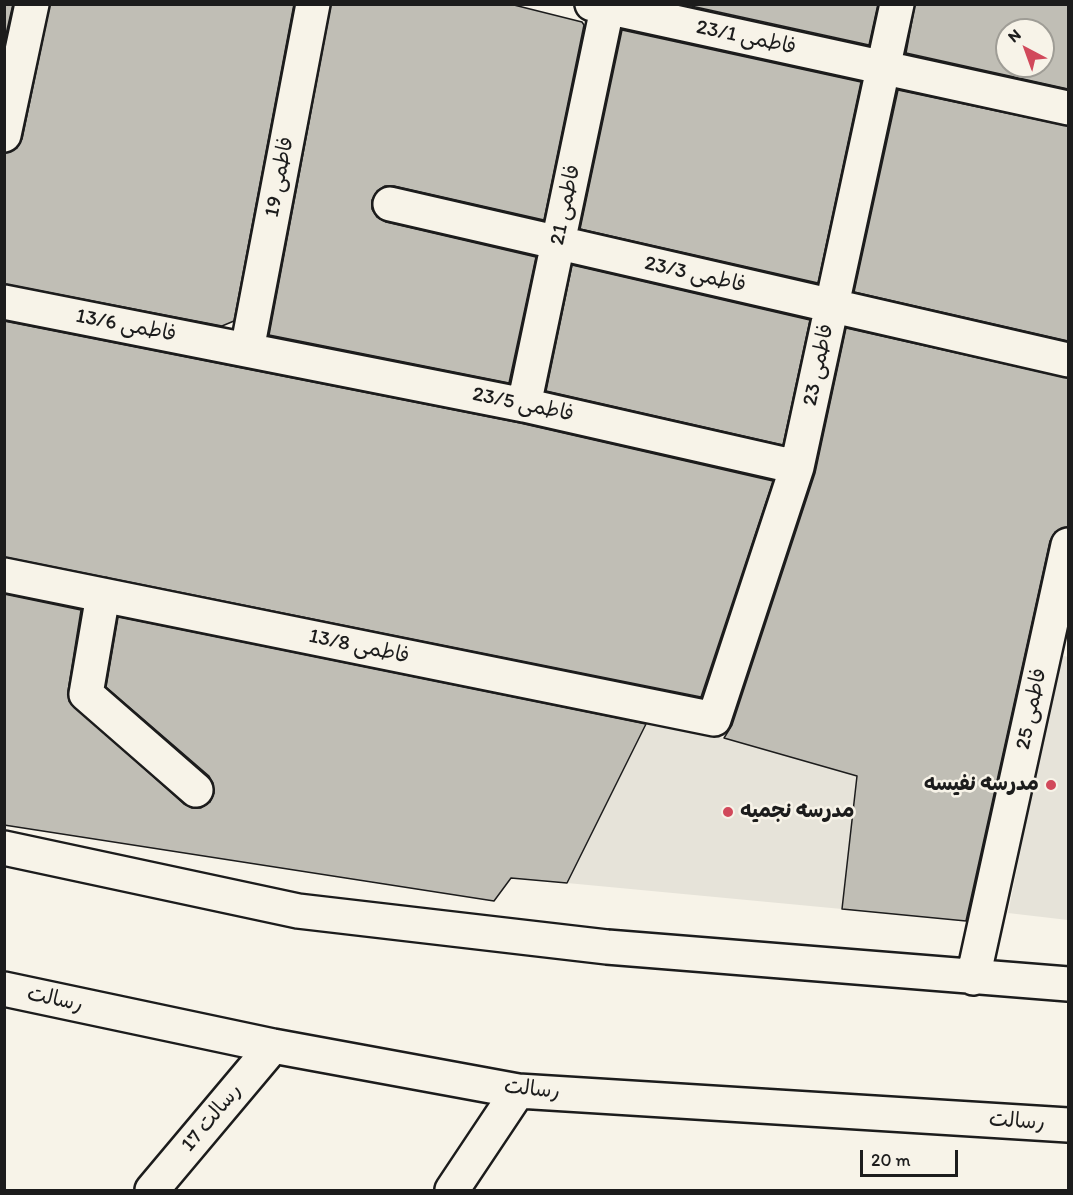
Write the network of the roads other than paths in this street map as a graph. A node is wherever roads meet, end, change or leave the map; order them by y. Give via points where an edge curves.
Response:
1 (32, 4) edge
2 (313, 4) edge
3 (897, 4) edge
4 (603, 6) edge
5 (884, 69) junction
6 (1068, 108) edge
7 (4, 135) edge
8 (390, 204) dead end
9 (558, 243) junction
10 (4, 302) edge
11 (831, 307) junction
12 (247, 350) junction
13 (1068, 360) edge
14 (524, 405) junction
15 (796, 468) junction
16 (1068, 550) edge
17 (4, 575) edge
18 (103, 595) junction
19 (714, 719) joint
20 (196, 790) dead end
21 (4, 848) edge
22 (973, 978) junction
23 (1068, 984) edge
24 (4, 989) edge
25 (273, 1046) junction
26 (518, 1090) junction
27 (1068, 1125) edge
28 (152, 1191) edge
29 (452, 1191) edge

1 - 7 street
2 - 12 street, فاطمی 19
3 - 5 street, فاطمی 23
4 - 5 street, فاطمی 23/1
4 - 9 street, فاطمی 21
5 - 6 street, فاطمی 23/1
5 - 11 street, فاطمی 23
8 - 9 street, فاطمی 23/3
9 - 11 street, فاطمی 23/3
9 - 14 street, فاطمی 21
10 - 12 street, فاطمی 13/6
11 - 13 street, فاطمی 23/3
11 - 15 street, فاطمی 23
12 - 14 street, فاطمی 23/5
14 - 15 street, فاطمی 23/5
15 - 19 street, فاطمی 23
16 - 22 street, فاطمی 25
17 - 18 street, فاطمی 13/8
18 - 19 street, فاطمی 13/8
18 - 20 street via 86,694
21 - 22 street via 298,911 607,947
22 - 23 street
24 - 25 street, رسالت
25 - 26 street, رسالت
25 - 28 street, رسالت 17
26 - 27 street, رسالت
26 - 29 street

